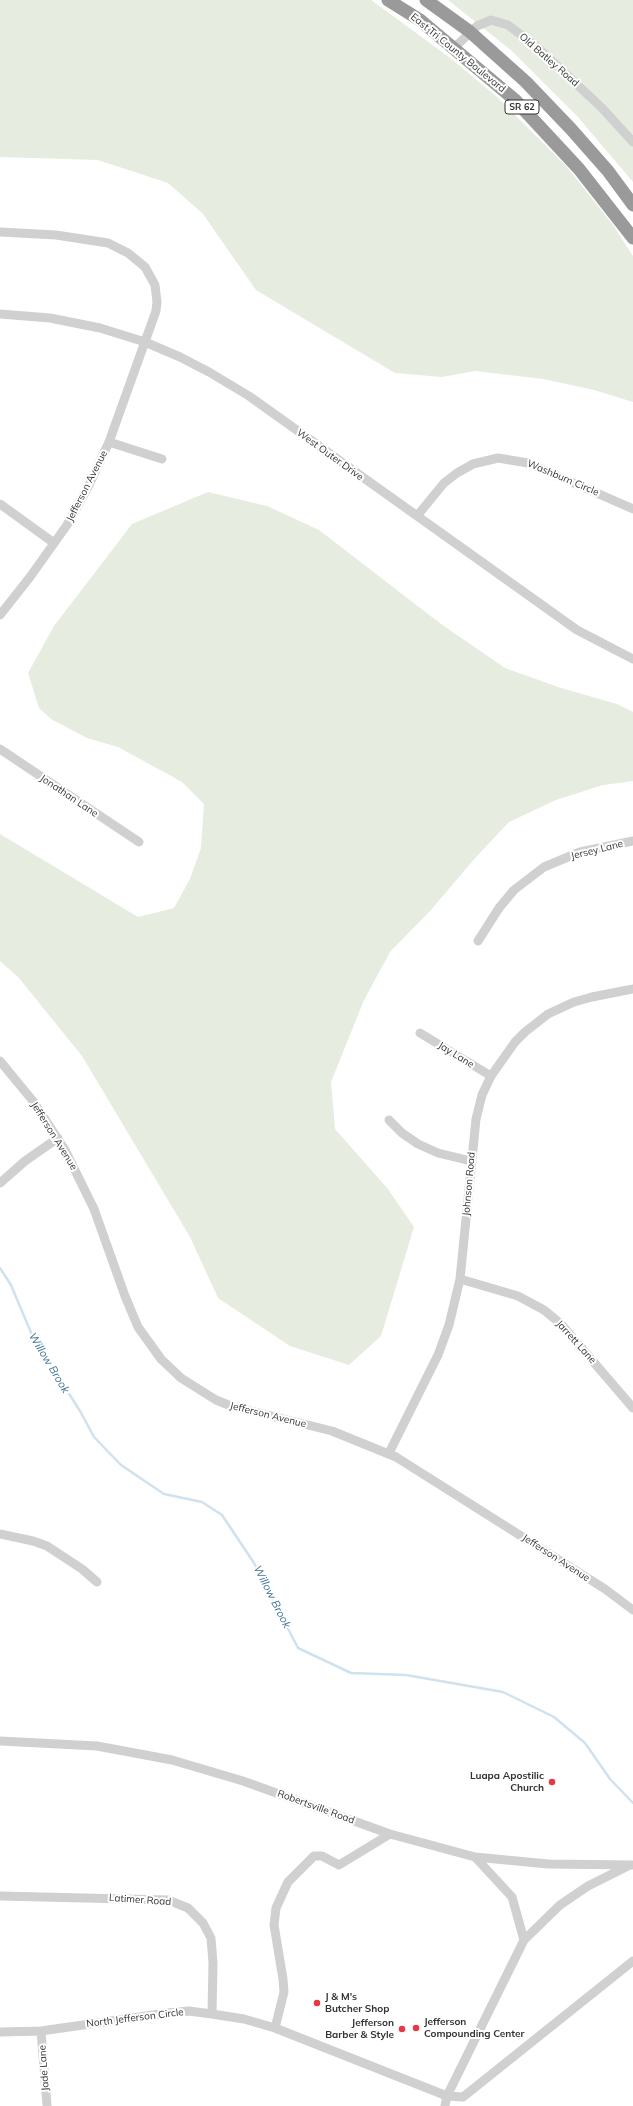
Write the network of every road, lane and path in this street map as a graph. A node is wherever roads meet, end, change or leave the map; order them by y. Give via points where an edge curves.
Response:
1 (388, 0) edge
2 (426, 0) edge
3 (469, 31) junction
4 (455, 48) junction
5 (633, 142) edge
6 (633, 205) edge
7 (0, 232) edge
8 (633, 238) edge
9 (0, 314) edge
10 (145, 342) junction
11 (109, 442) junction
12 (162, 459) dead end
13 (0, 504) edge
14 (633, 508) edge
15 (416, 516) junction
16 (54, 543) junction
17 (0, 615) edge
18 (633, 659) edge
19 (0, 749) edge
20 (633, 841) edge
21 (139, 842) dead end
22 (478, 941) dead end
23 (633, 989) edge
24 (420, 1033) dead end
25 (0, 1061) edge
26 (491, 1076) junction
27 (389, 1120) dead end
28 (58, 1138) junction
29 (471, 1161) junction
30 (0, 1183) edge
31 (460, 1279) junction
32 (633, 1408) edge
33 (389, 1453) junction
34 (0, 1534) edge
35 (97, 1582) dead end
36 (633, 1610) edge
37 (0, 1741) edge
38 (390, 1834) junction
39 (475, 1857) junction
40 (631, 1865) edge
41 (0, 1896) edge
42 (524, 1940) junction
43 (633, 1961) edge
44 (212, 2014) junction
45 (275, 2028) junction
46 (41, 2031) junction
47 (0, 2032) edge
48 (447, 2096) junction
49 (47, 2105) dead end
50 (445, 2106) edge

1 - 4 highway, East Tri County Boulevard / SR 62 via 420,20
2 - 3 highway, East Tri County Boulevard / SR 62
3 - 4 street, Old Batley Road
3 - 5 street, Old Batley Road via 491,20 508,25 537,46 602,108
3 - 6 highway, East Tri County Boulevard / SR 62 via 526,82 566,124 608,171
4 - 8 highway, East Tri County Boulevard / SR 62 via 515,100 579,169
7 - 10 street, Jefferson Avenue via 93,240 108,243 128,253 145,267 155,285 156,311
9 - 10 street, West Outer Drive via 84,324
10 - 11 street, Jefferson Avenue
10 - 15 street, West Outer Drive via 180,357 240,390
11 - 12 street
11 - 16 street, Jefferson Avenue via 82,499
13 - 16 street
14 - 15 street, Washburn Circle via 528,463 498,458 473,464 457,473 444,483
15 - 18 street, West Outer Drive via 577,630 613,651
16 - 17 street, Jefferson Avenue
19 - 21 street, Jonathan Lane
20 - 22 street, Jersey Lane via 580,852 544,868 514,890
23 - 26 street, Johnson Road via 574,1002 548,1014 515,1042
24 - 26 street, Jay Lane
25 - 28 street, Jefferson Avenue
26 - 29 street, Johnson Road via 482,1095 476,1118
27 - 29 street via 418,1144 438,1153
28 - 30 street via 25,1161
28 - 33 street, Jefferson Avenue via 94,1209 138,1327 161,1359 181,1378 209,1396 231,1406 332,1431
29 - 31 street, Johnson Road
31 - 32 street, Jarrett Lane via 518,1296 544,1310 561,1324
31 - 33 street, Johnson Road via 449,1325 438,1355
33 - 36 street, Jefferson Avenue via 605,1589
34 - 35 street via 47,1546
37 - 38 street, Robertsville Road via 98,1746 172,1760 243,1781
38 - 39 street, Robertsville Road
38 - 45 street via 339,1866 322,1856 314,1856 288,1882 276,1908 274,1926 284,1979 284,1992
39 - 40 street, Robertsville Road via 548,1864
39 - 42 street via 512,1897
40 - 42 street via 588,1886 560,1905
41 - 44 street, Latimer Road via 168,1900 188,1908 203,1923 211,1938
42 - 48 street
43 - 48 street via 463,2097
44 - 45 street, North Jefferson Circle via 244,2019
44 - 46 street, North Jefferson Circle via 189,2011 167,2013
45 - 48 street, North Jefferson Circle
46 - 47 street, North Jefferson Circle
46 - 49 street, Jade Lane
48 - 50 street

